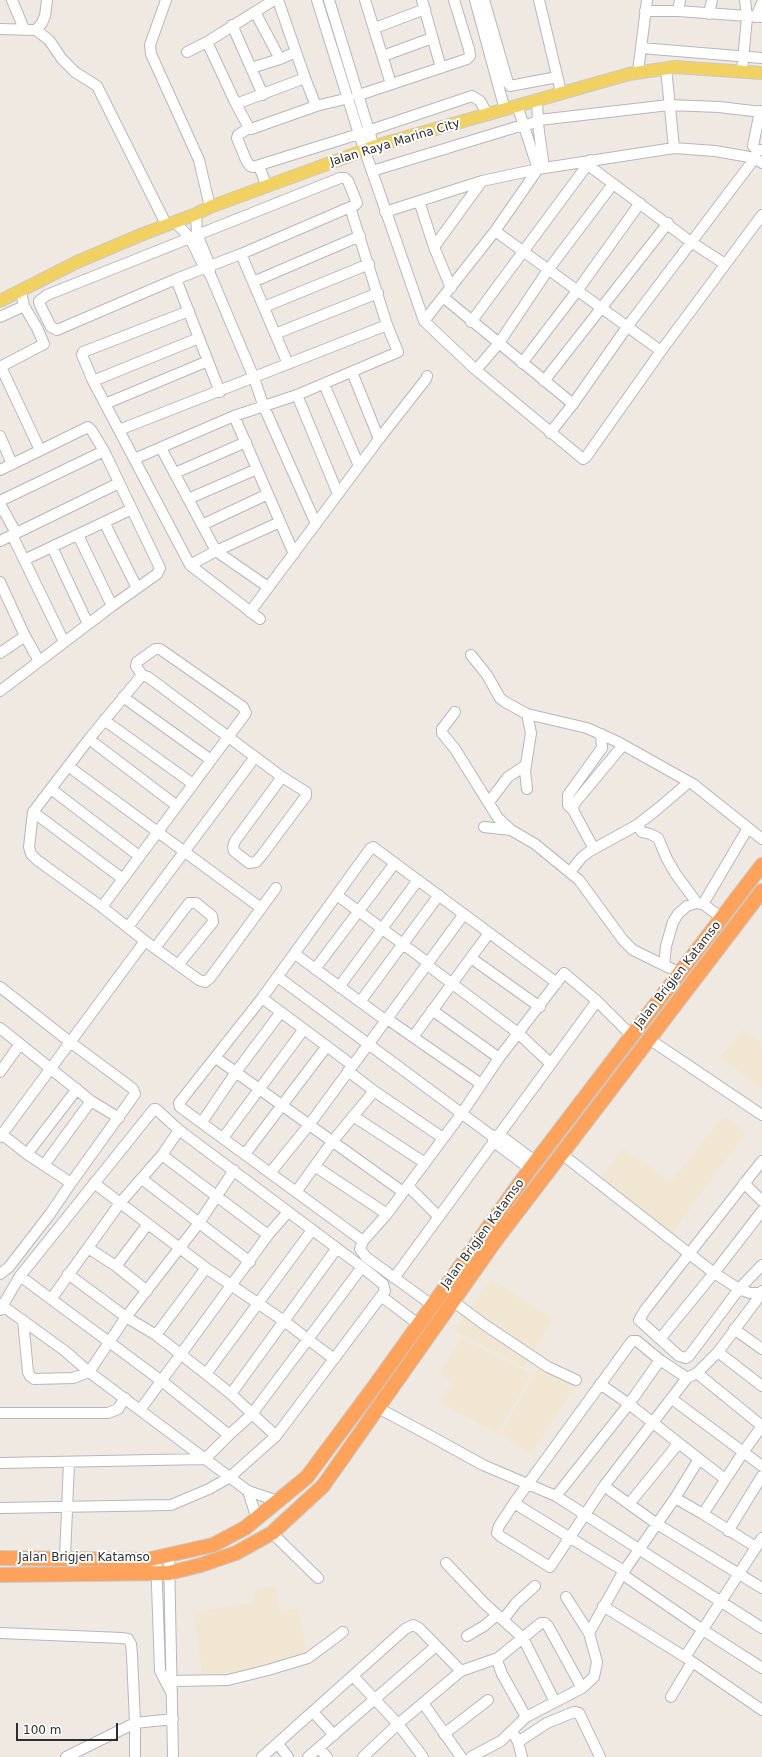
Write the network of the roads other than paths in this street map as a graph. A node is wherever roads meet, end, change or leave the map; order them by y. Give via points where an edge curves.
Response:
1 (12, 0) edge
2 (47, 0) edge
3 (166, 0) edge
4 (274, 0) edge
5 (278, 0) edge
6 (317, 0) edge
7 (329, 0) edge
8 (454, 0) edge
9 (475, 0) edge
10 (484, 0) edge
11 (539, 0) edge
12 (647, 0) edge
13 (680, 0) edge
14 (712, 0) edge
15 (745, 0) edge
16 (368, 1) edge
17 (762, 3) edge
18 (423, 5) edge
19 (645, 11) junction
20 (678, 11) junction
21 (255, 12) junction
22 (709, 14) junction
23 (755, 17) edge
24 (232, 25) junction
25 (375, 28) junction
26 (0, 29) edge
27 (24, 29) junction
28 (36, 30) junction
29 (432, 38) junction
30 (207, 42) junction
31 (641, 48) junction
32 (187, 52) dead end
33 (296, 52) junction
34 (383, 56) junction
35 (743, 56) junction
36 (762, 58) edge
37 (280, 59) junction
38 (251, 68) junction
39 (441, 68) junction
40 (666, 68) junction
41 (742, 71) junction
42 (638, 72) junction
43 (762, 73) edge
44 (557, 77) junction
45 (304, 78) junction
46 (391, 84) junction
47 (561, 92) junction
48 (263, 95) junction
49 (354, 97) junction
50 (537, 99) junction
51 (236, 104) junction
52 (517, 105) junction
53 (669, 105) junction
54 (316, 106) junction
55 (505, 110) junction
56 (761, 112) edge
57 (488, 115) junction
58 (539, 120) junction
59 (523, 125) junction
60 (249, 128) junction
61 (364, 133) junction
62 (369, 148) junction
63 (674, 148) junction
64 (760, 157) edge
65 (590, 163) junction
66 (259, 166) junction
67 (541, 168) junction
68 (372, 171) junction
69 (482, 181) junction
70 (613, 184) junction
71 (268, 187) junction
72 (419, 201) junction
73 (640, 203) junction
74 (210, 207) junction
75 (350, 208) junction
76 (385, 212) junction
77 (196, 214) junction
78 (762, 215) edge
79 (171, 223) junction
80 (668, 223) junction
81 (495, 231) junction
82 (194, 236) junction
83 (360, 236) junction
84 (691, 242) junction
85 (434, 247) junction
86 (523, 252) junction
87 (241, 254) junction
88 (369, 264) junction
89 (725, 264) junction
90 (208, 270) junction
91 (548, 270) junction
92 (176, 279) junction
93 (253, 282) junction
94 (451, 288) junction
95 (577, 291) junction
96 (20, 292) junction
97 (378, 293) junction
98 (443, 297) junction
99 (0, 301) edge
100 (24, 306) junction
101 (264, 307) junction
102 (601, 308) junction
103 (189, 311) junction
104 (0, 317) edge
105 (471, 322) junction
106 (426, 323) junction
107 (387, 325) junction
108 (627, 327) junction
109 (275, 334) junction
110 (199, 338) junction
111 (499, 343) junction
112 (661, 351) junction
113 (208, 361) junction
114 (522, 363) junction
115 (288, 364) junction
116 (1, 367) edge
117 (476, 370) junction
118 (352, 372) junction
119 (427, 376) dead end
120 (254, 378) junction
121 (93, 381) junction
122 (544, 381) junction
123 (324, 384) junction
124 (220, 392) junction
125 (297, 395) junction
126 (105, 404) junction
127 (573, 404) junction
128 (264, 407) junction
129 (234, 416) junction
130 (120, 430) junction
131 (550, 433) junction
132 (0, 436) edge
133 (379, 439) junction
134 (246, 442) junction
135 (161, 448) junction
136 (40, 450) junction
137 (104, 451) junction
138 (134, 459) junction
139 (12, 464) junction
140 (359, 466) junction
141 (257, 469) junction
142 (0, 470) edge
143 (175, 473) junction
144 (120, 483) junction
145 (268, 494) junction
146 (338, 494) junction
147 (188, 499) junction
148 (0, 502) edge
149 (132, 509) junction
150 (104, 522) junction
151 (280, 522) junction
152 (316, 524) junction
153 (202, 525) junction
154 (14, 534) junction
155 (78, 534) junction
156 (0, 541) edge
157 (52, 547) junction
158 (216, 550) junction
159 (294, 554) junction
160 (24, 560) junction
161 (190, 565) junction
162 (0, 582) edge
163 (137, 588) junction
164 (268, 588) junction
165 (112, 606) junction
166 (250, 612) junction
167 (260, 619) dead end
168 (88, 624) junction
169 (25, 636) junction
170 (64, 642) junction
171 (0, 653) edge
172 (471, 655) dead end
173 (39, 661) junction
174 (142, 675) junction
175 (0, 691) edge
176 (123, 697) junction
177 (455, 712) dead end
178 (527, 714) junction
179 (104, 720) junction
180 (601, 734) junction
181 (229, 736) junction
182 (89, 739) junction
183 (624, 745) junction
184 (255, 757) junction
185 (211, 760) junction
186 (526, 765) junction
187 (68, 766) junction
188 (282, 777) junction
189 (689, 782) junction
190 (193, 784) junction
191 (51, 789) junction
192 (526, 789) dead end
193 (489, 802) junction
194 (177, 806) junction
195 (573, 810) junction
196 (33, 812) junction
197 (637, 825) junction
198 (484, 827) dead end
199 (748, 828) junction
200 (511, 830) junction
201 (157, 831) junction
202 (762, 839) edge
203 (594, 849) junction
204 (184, 853) junction
205 (140, 856) junction
206 (395, 863) junction
207 (762, 865) edge
208 (570, 872) junction
209 (123, 879) junction
210 (418, 880) junction
211 (276, 888) dead end
212 (762, 890) edge
213 (439, 895) junction
214 (338, 896) junction
215 (700, 903) junction
216 (102, 907) junction
217 (261, 908) junction
218 (359, 911) junction
219 (464, 914) junction
220 (722, 918) junction
221 (128, 927) junction
222 (382, 928) junction
223 (489, 933) junction
224 (145, 941) junction
225 (403, 944) junction
226 (155, 948) junction
227 (295, 954) junction
228 (471, 958) junction
229 (426, 963) junction
230 (178, 965) junction
231 (664, 965) junction
232 (315, 969) junction
233 (680, 973) junction
234 (278, 977) junction
235 (557, 983) junction
236 (451, 984) junction
237 (0, 987) edge
238 (339, 987) junction
239 (262, 998) junction
240 (597, 1001) junction
241 (360, 1002) junction
242 (540, 1007) junction
243 (432, 1010) junction
244 (281, 1012) junction
245 (386, 1019) junction
246 (0, 1028) edge
247 (304, 1029) junction
248 (518, 1033) junction
249 (632, 1036) junction
250 (413, 1037) junction
251 (649, 1040) junction
252 (70, 1042) junction
253 (20, 1044) junction
254 (367, 1044) junction
255 (327, 1046) junction
256 (216, 1058) junction
257 (499, 1058) junction
258 (550, 1063) junction
259 (51, 1067) junction
260 (350, 1068) junction
261 (0, 1072) edge
262 (236, 1072) junction
263 (482, 1084) junction
264 (77, 1089) junction
265 (260, 1089) junction
266 (374, 1091) junction
267 (92, 1101) junction
268 (282, 1105) junction
269 (462, 1113) junction
270 (762, 1115) edge
271 (353, 1116) junction
272 (119, 1118) junction
273 (202, 1122) junction
274 (309, 1125) junction
275 (179, 1130) junction
276 (1, 1135) edge
277 (223, 1138) junction
278 (443, 1138) junction
279 (495, 1138) junction
280 (332, 1142) junction
281 (27, 1154) junction
282 (245, 1154) junction
283 (162, 1155) junction
284 (563, 1155) junction
285 (762, 1161) edge
286 (425, 1163) junction
287 (44, 1165) junction
288 (533, 1165) junction
289 (316, 1167) junction
290 (234, 1170) junction
291 (270, 1173) junction
292 (142, 1179) junction
293 (71, 1183) junction
294 (94, 1183) junction
295 (744, 1183) junction
296 (406, 1189) junction
297 (296, 1192) junction
298 (217, 1197) junction
299 (762, 1201) edge
300 (120, 1203) junction
301 (762, 1211) edge
302 (288, 1212) junction
303 (387, 1214) junction
304 (439, 1217) junction
305 (198, 1223) junction
306 (148, 1224) junction
307 (312, 1230) junction
308 (268, 1235) junction
309 (363, 1241) junction
310 (88, 1248) junction
311 (180, 1248) junction
312 (337, 1248) junction
313 (689, 1254) junction
314 (250, 1262) junction
315 (762, 1265) edge
316 (116, 1266) junction
317 (362, 1267) junction
318 (206, 1268) junction
319 (714, 1273) junction
320 (0, 1274) edge
321 (68, 1274) junction
322 (20, 1276) junction
323 (394, 1278) junction
324 (233, 1285) junction
325 (740, 1289) junction
326 (147, 1291) junction
327 (381, 1296) junction
328 (759, 1296) edge
329 (52, 1298) junction
330 (454, 1302) junction
331 (258, 1304) junction
332 (432, 1305) junction
333 (1, 1307) edge
334 (126, 1317) junction
335 (24, 1320) junction
336 (284, 1320) junction
337 (418, 1324) junction
338 (734, 1329) junction
339 (156, 1335) junction
340 (660, 1339) junction
341 (309, 1340) junction
342 (109, 1343) junction
343 (762, 1349) edge
344 (718, 1352) junction
345 (180, 1354) junction
346 (334, 1359) junction
347 (660, 1360) junction
348 (89, 1372) junction
349 (697, 1372) junction
350 (206, 1374) junction
351 (687, 1378) junction
352 (576, 1380) dead end
353 (163, 1382) junction
354 (600, 1384) junction
355 (762, 1386) edge
356 (231, 1394) junction
357 (125, 1398) junction
358 (672, 1399) junction
359 (628, 1404) junction
360 (378, 1408) junction
361 (140, 1410) junction
362 (0, 1413) edge
363 (252, 1414) junction
364 (653, 1423) junction
365 (762, 1426) edge
366 (229, 1435) junction
367 (276, 1436) junction
368 (678, 1444) junction
369 (744, 1451) junction
370 (206, 1459) junction
371 (699, 1459) junction
372 (69, 1462) junction
373 (0, 1463) edge
374 (762, 1466) edge
375 (762, 1476) edge
376 (230, 1477) junction
377 (725, 1479) junction
378 (528, 1483) junction
379 (604, 1486) junction
380 (248, 1491) junction
381 (556, 1496) junction
382 (675, 1498) junction
383 (278, 1501) junction
384 (514, 1503) junction
385 (629, 1504) junction
386 (0, 1508) edge
387 (67, 1508) junction
388 (703, 1514) junction
389 (584, 1515) junction
390 (257, 1519) junction
391 (656, 1524) junction
392 (728, 1531) junction
393 (272, 1533) junction
394 (569, 1537) junction
395 (762, 1538) edge
396 (756, 1548) junction
397 (640, 1549) junction
398 (162, 1556) junction
399 (0, 1558) edge
400 (65, 1558) junction
401 (446, 1563) dead end
402 (163, 1573) junction
403 (623, 1573) junction
404 (739, 1573) junction
405 (0, 1575) edge
406 (318, 1578) dead end
407 (535, 1586) dead end
408 (762, 1588) edge
409 (566, 1597) dead end
410 (720, 1602) junction
411 (603, 1606) junction
412 (500, 1617) junction
413 (762, 1628) edge
414 (703, 1630) junction
415 (343, 1632) dead end
416 (0, 1633) edge
417 (589, 1633) junction
418 (466, 1636) dead end
419 (523, 1638) junction
420 (436, 1646) junction
421 (498, 1658) junction
422 (689, 1659) junction
423 (762, 1668) edge
424 (461, 1671) junction
425 (353, 1676) junction
426 (172, 1681) junction
427 (582, 1688) junction
428 (173, 1696) junction
429 (671, 1697) dead end
430 (375, 1700) junction
431 (488, 1700) dead end
432 (555, 1702) junction
433 (422, 1703) junction
434 (762, 1710) edge
435 (313, 1712) junction
436 (526, 1717) junction
437 (173, 1719) junction
438 (135, 1723) junction
439 (398, 1724) junction
440 (512, 1731) junction
441 (444, 1734) junction
442 (334, 1735) junction
443 (518, 1742) junction
444 (278, 1744) junction
445 (319, 1748) junction
446 (86, 1752) edge
447 (369, 1755) edge
448 (66, 1757) edge
449 (135, 1757) edge
450 (173, 1757) edge
451 (262, 1757) edge
452 (288, 1757) edge
453 (308, 1757) edge
454 (327, 1757) edge
455 (423, 1757) edge
456 (461, 1757) edge
457 (471, 1757) edge
458 (522, 1757) edge
459 (600, 1757) edge

1 - 27 street
2 - 28 street via 45,16
3 - 74 street via 150,45 151,54 199,160
4 - 21 street
5 - 33 street
6 - 49 street
7 - 49 street
8 - 39 street via 470,56
9 - 55 street
10 - 44 street via 510,86
11 - 44 street
12 - 19 street
13 - 20 street
14 - 22 street
15 - 23 street
16 - 25 street
17 - 23 street
18 - 25 street
18 - 29 street
19 - 20 street
19 - 31 street
20 - 22 street
21 - 24 street
21 - 37 street
22 - 23 street
23 - 35 street
24 - 30 street
24 - 38 street
25 - 34 street
26 - 27 street
27 - 28 street
28 - 79 street via 49,40 75,72 97,86
29 - 34 street
29 - 39 street
30 - 32 street
30 - 51 street
31 - 35 street
31 - 42 street
33 - 37 street
33 - 45 street
34 - 46 street
35 - 36 street
35 - 41 street
37 - 38 street
38 - 48 street
39 - 46 street
40 - 41 main road, Jalan Raya Marina City
40 - 42 main road, Jalan Raya Marina City
40 - 53 street
41 - 43 main road, Jalan Raya Marina City
42 - 47 main road, Jalan Raya Marina City
44 - 47 street
45 - 48 street
45 - 54 street
46 - 49 street
47 - 50 main road, Jalan Raya Marina City
48 - 51 street
49 - 54 street
49 - 61 street
50 - 52 main road, Jalan Raya Marina City
50 - 58 street
51 - 60 street
52 - 55 main road, Jalan Raya Marina City
52 - 59 street
53 - 56 street
53 - 58 street
53 - 63 street
54 - 60 street
55 - 57 main road, Jalan Raya Marina City
56 - 64 street via 752,146
57 - 61 street via 480,101 472,96
57 - 62 main road, Jalan Raya Marina City
58 - 59 street
58 - 67 street
59 - 67 street
59 - 68 street
60 - 66 street via 238,135 238,143 250,166
61 - 62 street
61 - 66 street
62 - 68 street
62 - 71 main road, Jalan Raya Marina City
63 - 64 street
63 - 65 street
64 - 84 street
65 - 67 street
65 - 70 street
65 - 86 street
66 - 71 street
67 - 69 street
67 - 81 street
68 - 76 street
69 - 72 street
69 - 85 street
70 - 73 street
70 - 91 street
71 - 74 main road, Jalan Raya Marina City
72 - 76 street
72 - 85 street
73 - 80 street
73 - 95 street
74 - 77 main road, Jalan Raya Marina City
75 - 82 street via 357,203 348,181 340,178
75 - 83 street
75 - 87 street
76 - 106 street
77 - 79 main road, Jalan Raya Marina City
77 - 82 street
78 - 89 street
79 - 82 street
79 - 96 main road, Jalan Raya Marina City via 77,262
80 - 84 street
80 - 102 street
81 - 86 street
81 - 94 street
82 - 90 street
82 - 92 street via 47,295 39,301 51,327 57,330
83 - 88 street
83 - 93 street
84 - 89 street
84 - 108 street
85 - 94 street
86 - 91 street
86 - 105 street
87 - 90 street
87 - 93 street
88 - 97 street
88 - 101 street
89 - 112 street
90 - 92 street
90 - 120 street
91 - 95 street
91 - 111 street
92 - 103 street
93 - 101 street
94 - 98 street
95 - 102 street
95 - 114 street
96 - 99 main road, Jalan Raya Marina City
96 - 100 street
97 - 107 street
97 - 109 street
98 - 105 street
98 - 106 street
100 - 104 street
100 - 116 street via 44,344
101 - 109 street
102 - 108 street
102 - 122 street
103 - 110 street
103 - 121 street via 83,352 82,358
105 - 111 street
106 - 117 street
107 - 115 street
107 - 118 street via 398,352
108 - 112 street
108 - 127 street
109 - 115 street
110 - 113 street
110 - 121 street
111 - 114 street
111 - 117 street
112 - 131 street via 584,459
113 - 124 street
113 - 126 street
114 - 122 street
115 - 120 street
116 - 136 street
117 - 131 street
118 - 123 street
118 - 133 street
119 - 133 street
120 - 124 street
120 - 128 street
121 - 126 street
122 - 127 street
123 - 125 street
123 - 140 street
124 - 130 street
125 - 128 street
125 - 146 street
126 - 130 street
127 - 131 street
128 - 129 street
128 - 152 street
129 - 134 street
129 - 135 street
130 - 138 street
132 - 139 street
133 - 140 street
134 - 141 street
134 - 143 street
135 - 138 street
135 - 143 street
136 - 137 street via 88,427
136 - 139 street
137 - 144 street
137 - 148 street
138 - 161 street
139 - 142 street
140 - 146 street
141 - 145 street
141 - 147 street
143 - 147 street
144 - 149 street
144 - 154 street
145 - 151 street
145 - 153 street
146 - 152 street
147 - 153 street
148 - 154 street
149 - 150 street
149 - 163 street via 160,568 157,574
150 - 155 street
150 - 163 street
151 - 158 street
151 - 159 street
152 - 159 street
153 - 158 street
154 - 156 street
154 - 160 street
155 - 157 street
155 - 165 street
157 - 160 street
157 - 168 street
158 - 161 street
158 - 164 street
159 - 164 street
160 - 170 street
161 - 166 street
162 - 169 street
163 - 165 street
164 - 166 street
165 - 168 street
166 - 167 street
168 - 170 street
169 - 171 street
169 - 173 street
170 - 173 street
172 - 178 street via 487,675 500,698
173 - 175 street
174 - 176 street
174 - 181 street
174 - 181 street via 136,662 155,649 160,649 243,707 246,713
176 - 179 street
176 - 185 street
177 - 193 street via 441,731
178 - 180 street via 587,728
178 - 186 street via 531,732
179 - 182 street
179 - 190 street
180 - 183 street
180 - 195 street via 602,748 568,795 568,805
181 - 184 street
181 - 185 street
182 - 187 street
182 - 194 street
183 - 189 street
183 - 195 street via 574,804
184 - 188 street
184 - 204 street
185 - 190 street
186 - 192 street
186 - 193 street via 508,777
187 - 191 street
187 - 201 street
188 - 188 street via 306,792 306,796 262,855 256,862 249,863 234,851 235,841
189 - 197 street
189 - 199 street
190 - 194 street
191 - 196 street
191 - 205 street
193 - 200 street via 498,818
194 - 201 street
195 - 203 street
196 - 209 street
196 - 216 street via 30,854
197 - 203 street
197 - 215 street via 642,832 658,838 675,873
198 - 200 street
199 - 202 street
199 - 215 street
200 - 208 street via 535,844
201 - 204 street
201 - 205 street
203 - 208 street via 582,857
204 - 217 street
204 - 221 street
205 - 209 street
206 - 210 street
206 - 214 street via 373,847
206 - 218 street
207 - 220 highway, Jalan Brigjen Katamso
208 - 231 street via 579,880 622,940 634,950
209 - 216 street
210 - 213 street
210 - 222 street
211 - 217 street
212 - 251 highway, Jalan Brigjen Katamso
213 - 219 street
213 - 225 street
214 - 218 street
214 - 227 street
215 - 220 street
215 - 231 street via 687,906 673,922
216 - 221 street
217 - 230 street via 205,982
218 - 222 street
218 - 232 street
219 - 223 street
219 - 229 street
220 - 233 highway, Jalan Brigjen Katamso
221 - 224 street
222 - 225 street
222 - 238 street
223 - 228 street
223 - 235 street
224 - 226 street
224 - 252 street
225 - 229 street
225 - 241 street
226 - 230 street
226 - 230 street via 185,907 189,903 196,903 212,916 213,922
227 - 232 street
227 - 234 street
228 - 236 street
228 - 242 street
229 - 236 street
229 - 245 street
231 - 233 street
232 - 238 street
233 - 249 highway, Jalan Brigjen Katamso
234 - 239 street
234 - 254 street
235 - 240 street via 565,973
235 - 242 street
236 - 243 street
236 - 248 street
237 - 252 street
238 - 241 street
239 - 244 street
239 - 256 street
240 - 249 street
240 - 258 street
241 - 245 street
242 - 248 street
243 - 250 street
243 - 257 street
244 - 247 street
244 - 262 street
245 - 250 street
245 - 254 street
246 - 253 street
247 - 255 street
247 - 265 street
248 - 257 street
248 - 258 street
249 - 288 highway, Jalan Brigjen Katamso
250 - 263 street
251 - 270 street
251 - 284 highway, Jalan Brigjen Katamso
252 - 259 street
252 - 272 street via 134,1091 135,1094
253 - 259 street
253 - 261 street
254 - 260 street
254 - 269 street
255 - 260 street
255 - 268 street
256 - 262 street
256 - 273 street via 180,1103 180,1107
257 - 263 street
258 - 279 street
259 - 264 street
259 - 276 street
260 - 266 street
260 - 274 street
262 - 265 street
262 - 273 street
263 - 269 street
264 - 267 street
264 - 281 street
265 - 268 street
265 - 277 street
266 - 271 street
266 - 278 street
267 - 272 street
267 - 287 street
268 - 274 street
268 - 282 street
269 - 278 street
269 - 279 street
271 - 280 street
271 - 286 street
272 - 293 street
273 - 277 street
274 - 280 street
274 - 291 street
275 - 283 street
275 - 290 street
275 - 294 street via 156,1110 152,1110
276 - 281 street
277 - 282 street
278 - 286 street
279 - 288 street
279 - 304 street
280 - 289 street
280 - 296 street
281 - 287 street
282 - 291 street
283 - 292 street
283 - 298 street
284 - 313 street
284 - 330 highway, Jalan Brigjen Katamso via 496,1240
285 - 295 street
286 - 296 street
287 - 293 street
288 - 332 highway, Jalan Brigjen Katamso
289 - 297 street
289 - 303 street
290 - 298 street
290 - 302 street
291 - 297 street
292 - 300 street
292 - 305 street
293 - 320 street via 32,1239 9,1268
294 - 300 street
294 - 322 street
295 - 299 street
295 - 313 street
296 - 303 street
296 - 304 street
297 - 309 street
298 - 305 street
298 - 308 street
300 - 306 street
300 - 310 street
301 - 319 street
302 - 307 street
302 - 308 street
303 - 309 street
304 - 323 street
305 - 311 street
305 - 314 street
306 - 311 street
306 - 316 street
307 - 312 street
307 - 331 street
308 - 314 street
309 - 323 street via 361,1252
310 - 316 street
310 - 321 street
311 - 318 street
311 - 326 street
312 - 317 street
312 - 336 street
313 - 319 street
313 - 340 street via 639,1319
314 - 324 street
315 - 325 street
316 - 326 street
317 - 327 street via 383,1284 385,1291
317 - 341 street
318 - 324 street
318 - 339 street
319 - 325 street
319 - 340 street
321 - 329 street
321 - 334 street
322 - 329 street
322 - 333 street
323 - 332 street
324 - 331 street
324 - 345 street
325 - 328 street
325 - 340 street via 686,1358 678,1356
326 - 334 street
327 - 337 street
327 - 346 street
328 - 338 street
329 - 342 street
330 - 352 street via 548,1367
330 - 360 highway, Jalan Brigjen Katamso
331 - 336 street
331 - 350 street
332 - 337 highway, Jalan Brigjen Katamso
333 - 335 street
334 - 339 street
334 - 342 street
335 - 348 street
335 - 348 street via 30,1376 34,1379 73,1378
336 - 341 street
336 - 356 street
337 - 383 highway, Jalan Brigjen Katamso via 306,1477
338 - 343 street
338 - 344 street
339 - 345 street
341 - 346 street
341 - 363 street
342 - 348 street
342 - 353 street
344 - 349 street
344 - 355 street
345 - 350 street
345 - 353 street
346 - 367 street
347 - 351 street
347 - 354 street via 634,1340
347 - 359 street
348 - 357 street
349 - 351 street
349 - 365 street
350 - 356 street
351 - 358 street
353 - 361 street
353 - 366 street
354 - 359 street
354 - 378 street
356 - 363 street
357 - 361 street
357 - 362 street via 118,1409 108,1413
358 - 364 street
358 - 369 street
359 - 364 street
359 - 381 street
360 - 378 street via 483,1465
360 - 393 highway, Jalan Brigjen Katamso via 323,1486
361 - 370 street
363 - 366 street
363 - 367 street
364 - 368 street
364 - 379 street
365 - 369 street
366 - 370 street
367 - 376 street
368 - 371 street
368 - 385 street
369 - 374 street
369 - 377 street
370 - 372 street
370 - 376 street
371 - 377 street
371 - 382 street
372 - 373 street
372 - 387 street
375 - 392 street
376 - 380 street
376 - 387 street via 172,1505
377 - 388 street
378 - 381 street
378 - 384 street
379 - 385 street
379 - 389 street
380 - 383 street
380 - 390 street
381 - 389 street
382 - 388 street
382 - 391 street
383 - 390 highway, Jalan Brigjen Katamso
384 - 394 street
384 - 394 street via 497,1533 550,1567
385 - 391 street
386 - 387 street
387 - 400 street
388 - 392 street
389 - 394 street
389 - 397 street
390 - 398 highway, Jalan Brigjen Katamso via 213,1545
391 - 397 street
391 - 404 street
392 - 396 street
393 - 402 highway, Jalan Brigjen Katamso via 236,1553 201,1565
393 - 406 street
394 - 403 street
395 - 396 street
396 - 404 street
397 - 403 street
397 - 410 street
398 - 400 highway, Jalan Brigjen Katamso via 146,1560
398 - 402 street
399 - 400 highway, Jalan Brigjen Katamso
401 - 412 street
402 - 405 highway, Jalan Brigjen Katamso
402 - 426 street
402 - 428 street via 160,1671
403 - 411 street
403 - 414 street
404 - 408 street
404 - 410 street
407 - 412 street
409 - 417 street
410 - 413 street
410 - 414 street
411 - 417 street
411 - 422 street
412 - 418 street
412 - 419 street
414 - 422 street
414 - 423 street
415 - 426 street via 308,1658 268,1670 228,1680
416 - 438 street via 128,1640 131,1644
417 - 427 street via 597,1662 594,1677
419 - 421 street
419 - 427 street via 537,1625 545,1622
419 - 432 street
420 - 424 street
420 - 425 street via 413,1625 405,1629
420 - 430 street
421 - 424 street
421 - 436 street via 502,1674
422 - 429 street
422 - 434 street
424 - 433 street
425 - 430 street
425 - 435 street
426 - 428 street
427 - 432 street
428 - 437 street
430 - 439 street
430 - 442 street
431 - 441 street
432 - 436 street
433 - 439 street
433 - 441 street
435 - 442 street
435 - 444 street
436 - 440 street
437 - 438 street
437 - 450 street
438 - 446 street
438 - 449 street
439 - 447 street
439 - 455 street
440 - 443 street
440 - 457 street via 502,1741
441 - 456 street
442 - 445 street
443 - 458 street
443 - 459 street via 547,1723 574,1712 579,1713
444 - 451 street
444 - 452 street
445 - 453 street
445 - 454 street
446 - 448 street

